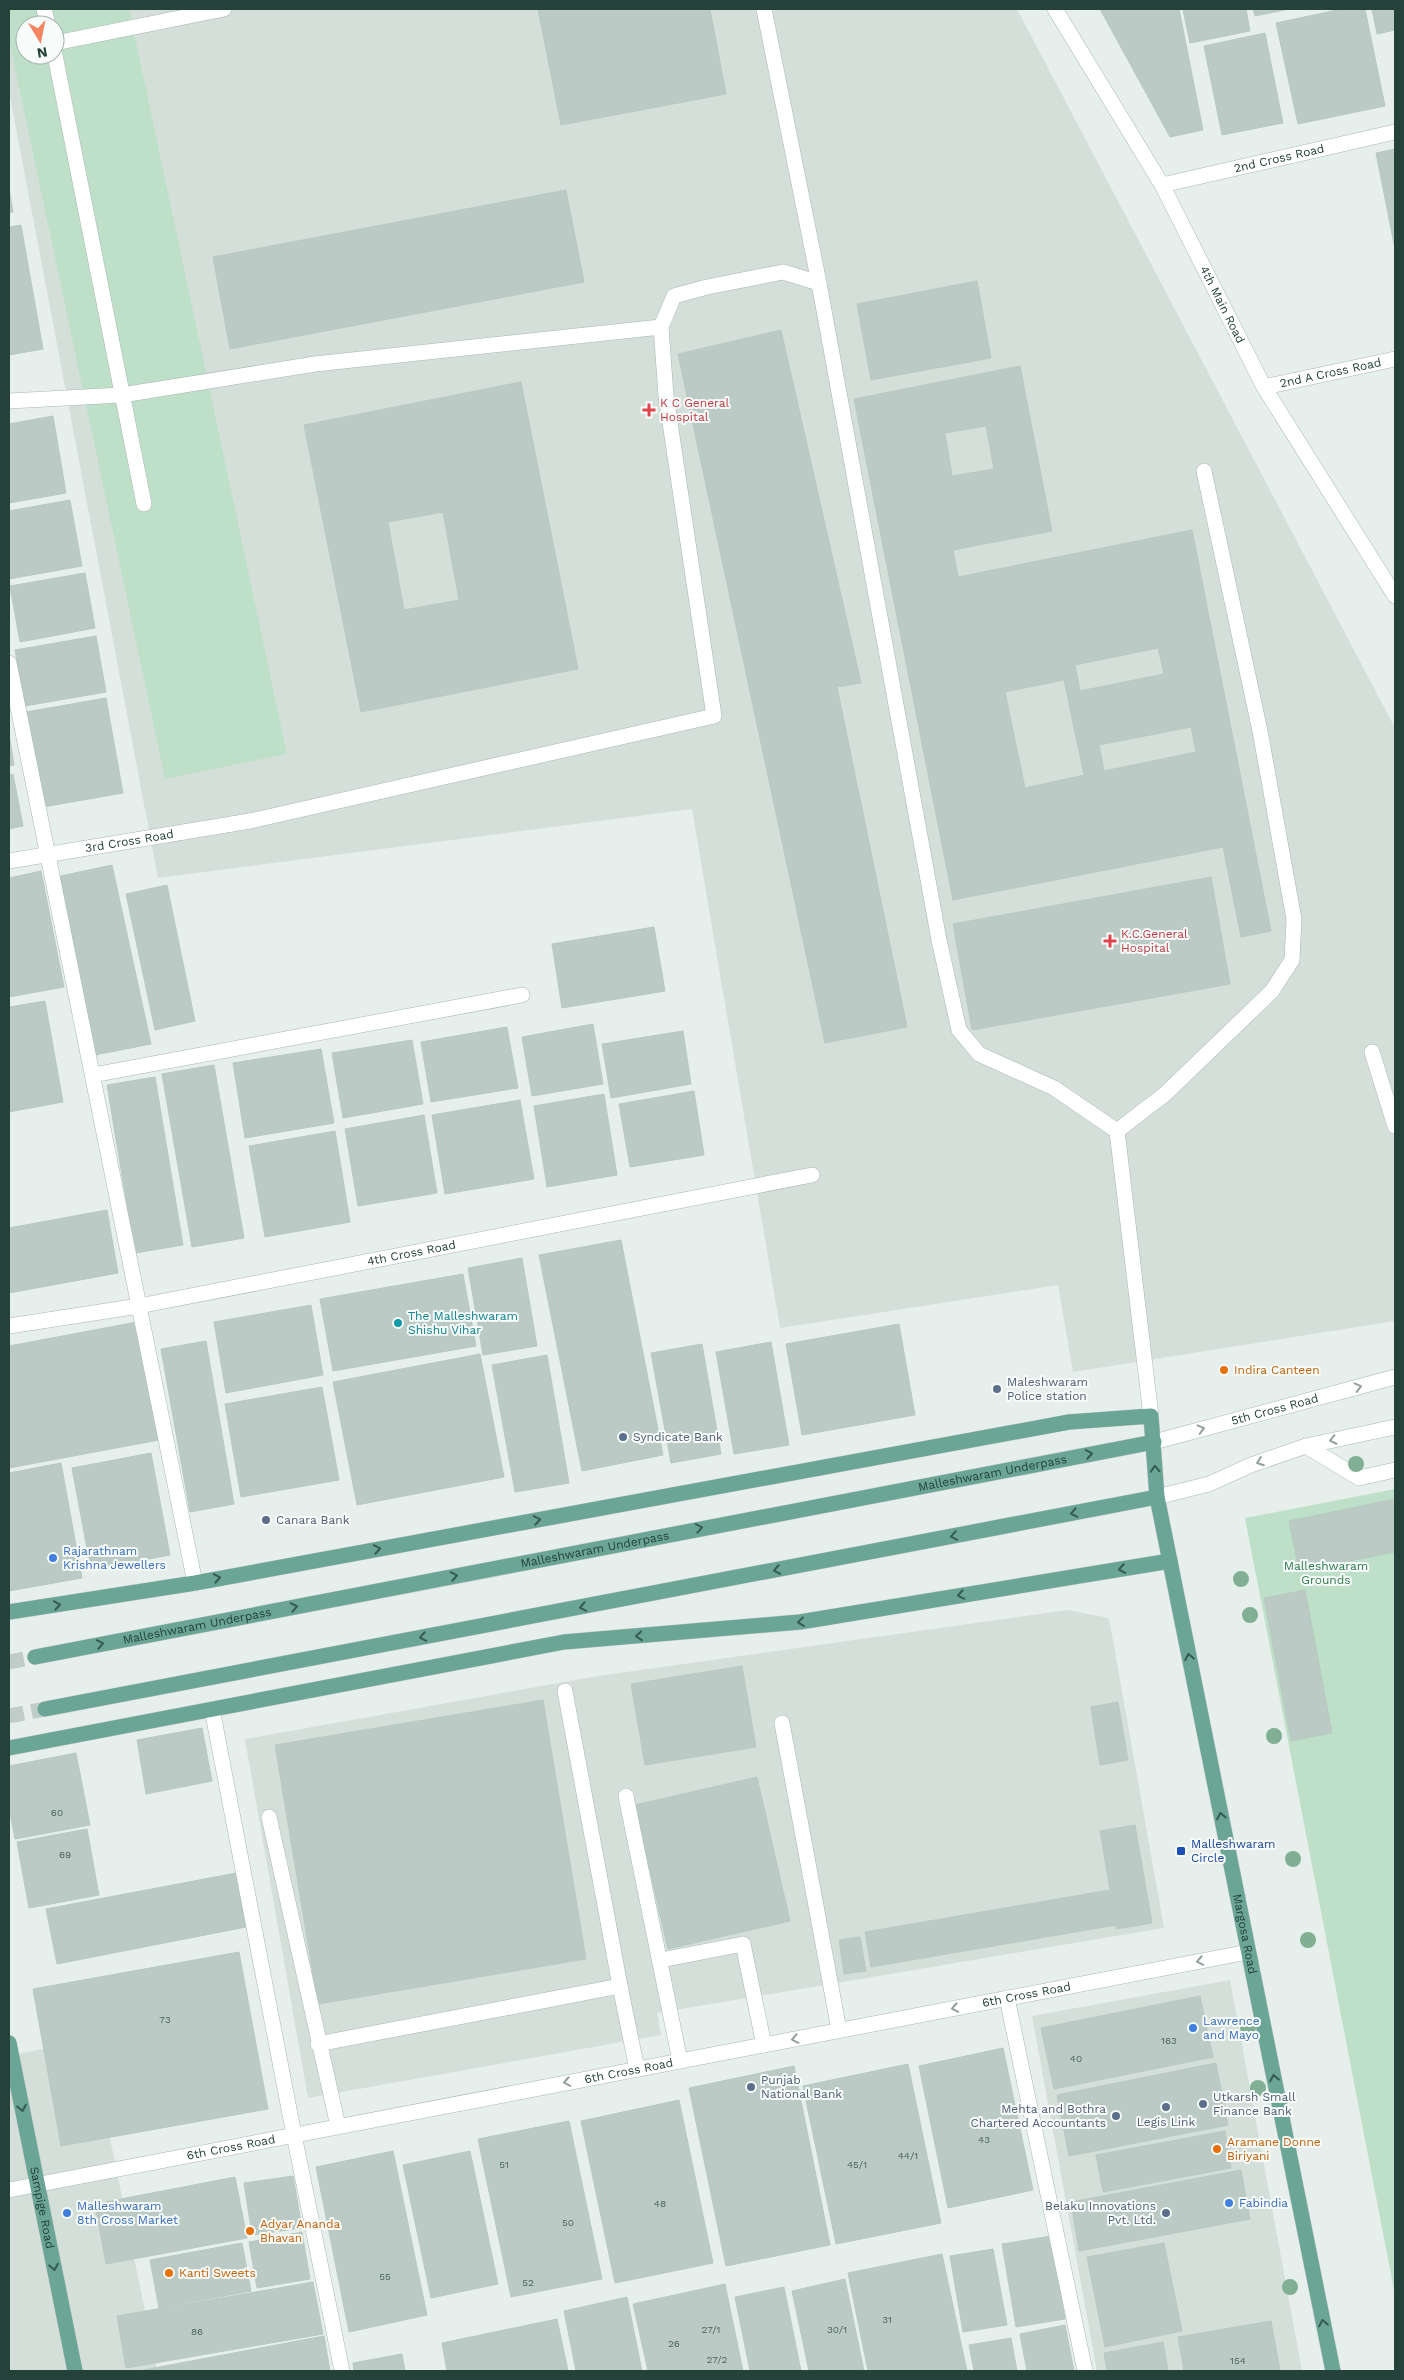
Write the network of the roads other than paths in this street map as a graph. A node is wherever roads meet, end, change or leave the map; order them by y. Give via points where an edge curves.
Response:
1 (224, 9) edge
2 (764, 9) edge
3 (1055, 9) edge
4 (65, 40) edge
5 (56, 65) edge
6 (1395, 132) edge
7 (1162, 185) junction
8 (818, 283) junction
9 (661, 327) junction
10 (1395, 359) edge
11 (1264, 387) junction
12 (122, 395) junction
13 (9, 401) edge
14 (1204, 471) dead end
15 (144, 504) dead end
16 (1395, 596) edge
17 (9, 663) edge
18 (49, 853) junction
19 (9, 861) edge
20 (522, 995) dead end
21 (1372, 1052) dead end
22 (93, 1075) junction
23 (1395, 1126) edge
24 (1117, 1131) junction
25 (812, 1175) dead end
26 (139, 1306) junction
27 (9, 1326) edge
28 (1395, 1377) edge
29 (1151, 1416) junction
30 (1395, 1428) edge
31 (1154, 1442) junction
32 (1306, 1446) junction
33 (1395, 1470) edge
34 (1156, 1497) junction
35 (1170, 1561) junction
36 (195, 1582) junction
37 (9, 1612) edge
38 (35, 1657) tunnel mouth
39 (564, 1691) dead end
40 (45, 1709) tunnel mouth
41 (212, 1709) junction
42 (782, 1723) dead end
43 (9, 1748) edge
44 (626, 1796) dead end
45 (269, 1816) dead end
46 (1248, 1952) junction
47 (661, 1960) junction
48 (620, 1986) junction
49 (1007, 1998) junction
50 (839, 2030) junction
51 (9, 2043) edge
52 (318, 2044) junction
53 (764, 2045) junction
54 (680, 2061) junction
55 (638, 2069) junction
56 (338, 2126) junction
57 (294, 2135) junction
58 (37, 2184) junction
59 (9, 2190) edge
60 (74, 2371) edge
61 (342, 2371) edge
62 (1085, 2371) edge
63 (1333, 2371) edge

1 - 4 street
2 - 8 street
3 - 7 street, 4th Main Road
5 - 12 street
6 - 7 street, 2nd Cross Road
7 - 11 street, 4th Main Road
8 - 9 street via 783,272 674,296
8 - 24 street via 914,808 959,1030 979,1054 1054,1088
9 - 12 street via 314,364
9 - 18 street, 3rd Cross Road via 666,396 714,716 250,822
10 - 11 street, 2nd A Cross Road
11 - 16 street, 4th Main Road
12 - 13 street
12 - 15 street
14 - 24 street via 1260,731 1294,919 1292,960 1272,991 1165,1094
17 - 18 street
18 - 19 street, 3rd Cross Road
18 - 22 street
20 - 22 street
21 - 23 street
22 - 26 street
24 - 29 street
25 - 26 street, 4th Cross Road
26 - 27 street, 4th Cross Road
26 - 36 street
31 -> 28 street, 5th Cross Road
29 - 31 main road, Margosa Road
36 -> 29 main road via 1069,1422
30 -> 32 street
34 -> 31 main road, Margosa Road
38 -> 31 main road, Malleshwaram Underpass
32 - 33 street via 1359,1478
32 -> 34 street via 1208,1484
34 - 35 main road, Margosa Road
34 -> 40 main road
35 -> 41 main road via 800,1622 564,1642
46 -> 35 main road, Margosa Road
37 -> 36 main road
39 - 48 street
41 - 43 main road
41 - 57 street
42 - 50 street
44 - 47 street
45 - 52 street
46 -> 49 street, 6th Cross Road
63 -> 46 main road, Margosa Road
47 - 53 street via 743,1944
47 - 54 street
48 - 52 street
48 - 55 street
49 -> 50 street, 6th Cross Road
49 - 62 street
50 -> 53 street, 6th Cross Road
51 -> 58 main road, Sampige Road
52 - 56 street
53 - 54 street, 6th Cross Road
54 - 55 street, 6th Cross Road
55 -> 56 street, 6th Cross Road
56 - 57 street, 6th Cross Road
57 - 58 street, 6th Cross Road
57 - 61 street
58 - 59 street, 6th Cross Road
58 -> 60 main road, Sampige Road

